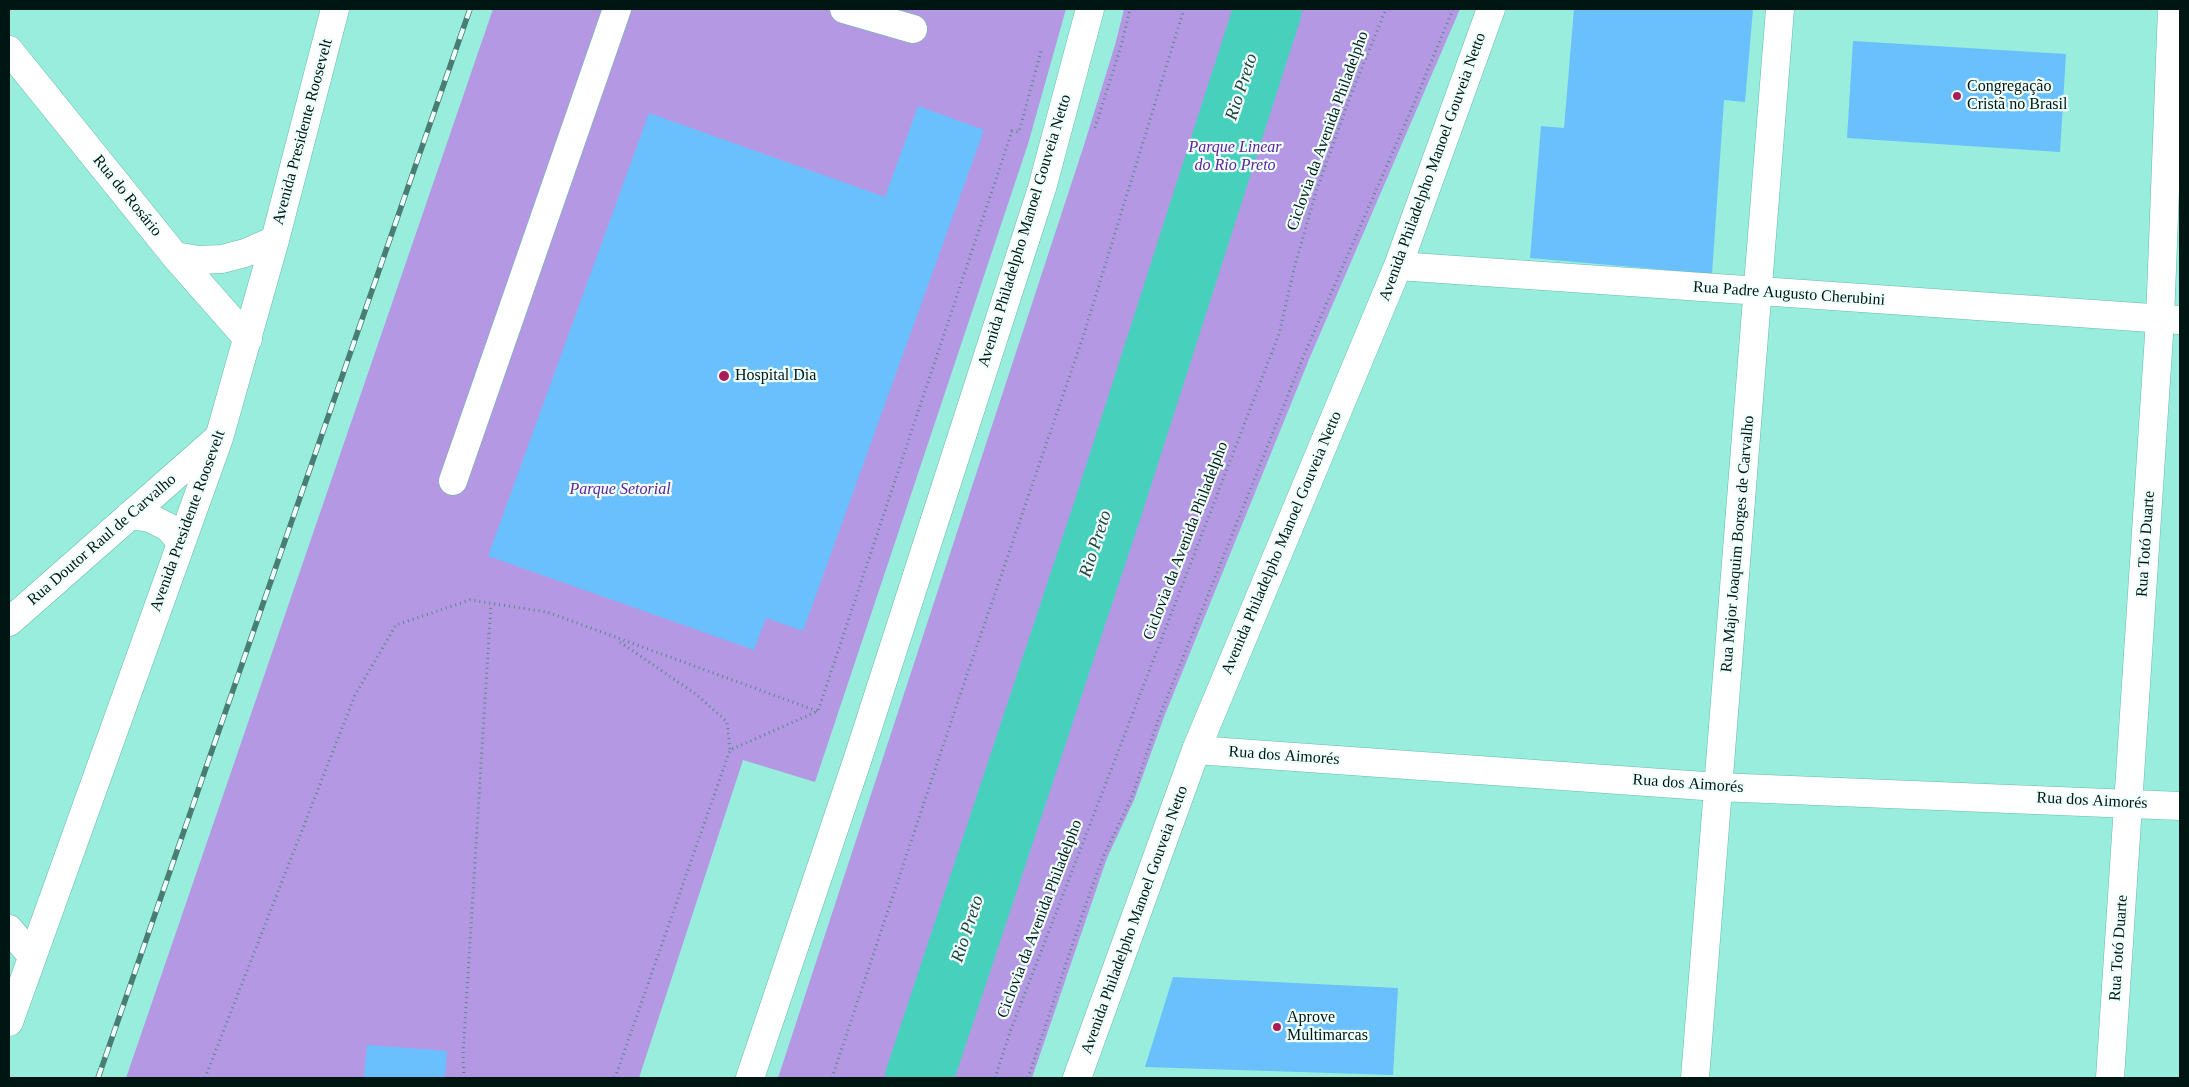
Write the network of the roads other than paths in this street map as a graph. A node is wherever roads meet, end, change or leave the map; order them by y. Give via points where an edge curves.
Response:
1 (335, 9) edge
2 (617, 9) edge
3 (844, 9) edge
4 (1090, 9) edge
5 (1491, 9) edge
6 (1780, 9) edge
7 (2172, 9) edge
8 (913, 29) dead end
9 (9, 50) edge
10 (275, 240) junction
11 (175, 256) junction
12 (1398, 266) junction
13 (1758, 292) junction
14 (2170, 320) edge
15 (248, 339) junction
16 (219, 438) junction
17 (454, 481) dead end
18 (130, 515) junction
19 (181, 542) junction
20 (9, 622) edge
21 (1196, 750) junction
22 (1718, 787) junction
23 (2130, 802) junction
24 (2180, 806) edge
25 (9, 929) edge
26 (32, 956) junction
27 (9, 1022) edge
28 (750, 1078) edge
29 (1078, 1078) edge
30 (1695, 1078) edge
31 (2110, 1078) edge

1 - 10 street, Avenida Presidente Roosevelt
2 - 17 street
3 - 8 street
4 - 28 street, Avenida Philadelpho Manoel Gouveia Netto via 1039,197 861,748
5 - 12 street, Avenida Philadelpho Manoel Gouveia Netto
6 - 13 street, Rua Major Joaquim Borges de Carvalho
7 - 14 street, Rua Totó Duarte
9 - 11 street, Rua do Rosário
10 - 11 street via 246,254 222,259
10 - 15 street, Avenida Presidente Roosevelt
11 - 15 street, Rua do Rosário
12 - 13 street, Rua Padre Augusto Cherubini
12 - 21 street, Avenida Philadelpho Manoel Gouveia Netto
13 - 14 street, Rua Padre Augusto Cherubini
13 - 22 street, Rua Major Joaquim Borges de Carvalho
14 - 23 street, Rua Totó Duarte
15 - 16 street, Avenida Presidente Roosevelt
16 - 18 street, Rua Doutor Raul de Carvalho
16 - 19 street, Avenida Presidente Roosevelt
18 - 19 street via 150,518 168,527
18 - 20 street, Rua Doutor Raul de Carvalho
19 - 26 street, Avenida Presidente Roosevelt
21 - 22 street, Rua dos Aimorés
21 - 29 street, Avenida Philadelpho Manoel Gouveia Netto
22 - 23 street, Rua dos Aimorés
22 - 30 street, Rua Major Joaquim Borges de Carvalho
23 - 24 street, Rua dos Aimorés
23 - 31 street, Rua Totó Duarte
25 - 26 street
26 - 27 street, Avenida Presidente Roosevelt

